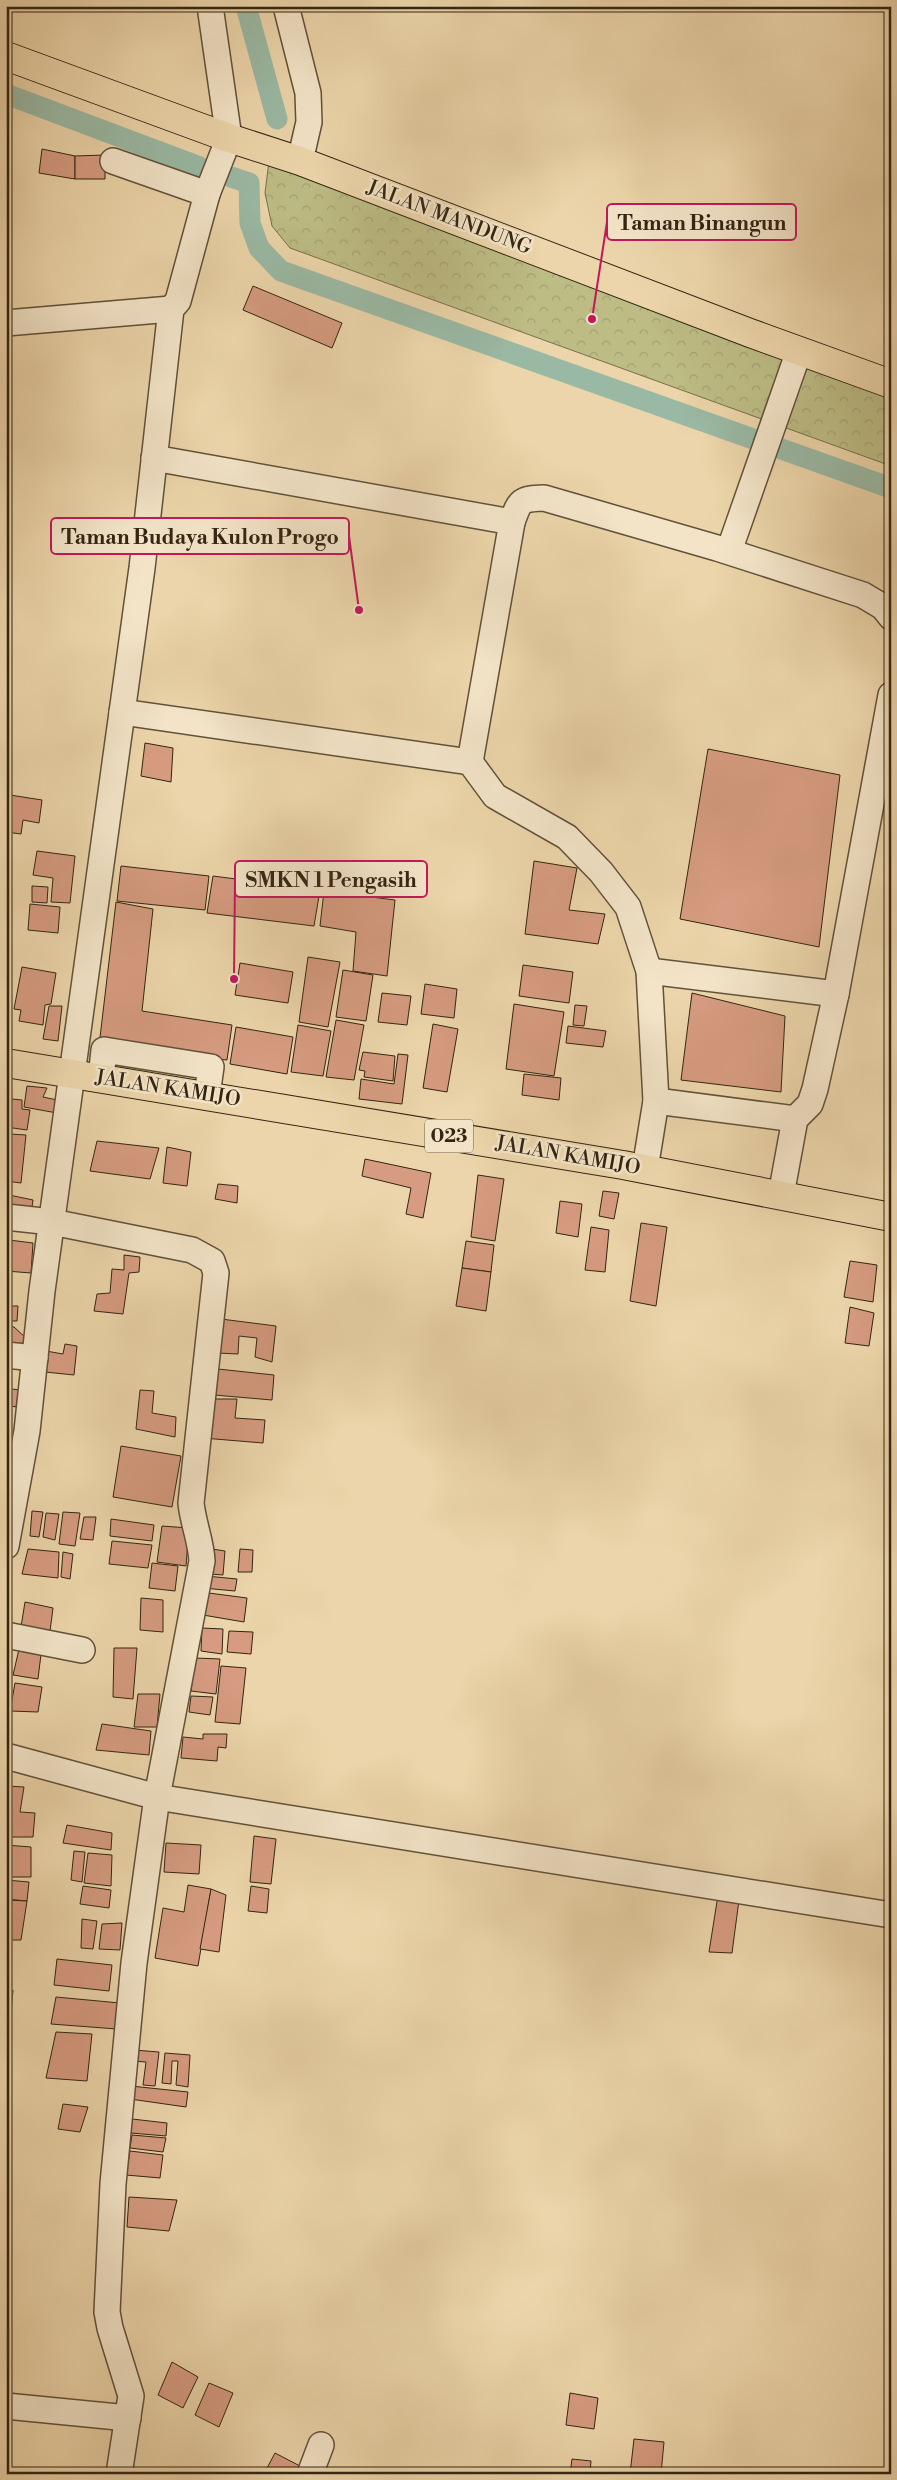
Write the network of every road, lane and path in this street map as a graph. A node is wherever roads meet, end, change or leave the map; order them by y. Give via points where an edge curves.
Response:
1 (210, 6) edge
2 (286, 6) edge
3 (6, 56) edge
4 (229, 138) junction
5 (113, 161) dead end
6 (300, 161) junction
7 (206, 194) junction
8 (171, 309) junction
9 (6, 323) edge
10 (799, 351) junction
11 (891, 384) edge
12 (154, 458) junction
13 (512, 522) junction
14 (729, 551) junction
15 (891, 617) edge
16 (891, 696) edge
17 (122, 712) junction
18 (470, 762) junction
19 (649, 971) junction
20 (836, 994) junction
21 (6, 1063) edge
22 (72, 1073) junction
23 (656, 1101) junction
24 (795, 1119) junction
25 (645, 1169) junction
26 (780, 1195) junction
27 (891, 1217) edge
28 (6, 1218) edge
29 (52, 1222) junction
30 (6, 1355) edge
31 (35, 1358) junction
32 (11, 1492) edge
33 (6, 1546) edge
34 (6, 1635) edge
35 (82, 1650) dead end
36 (6, 1756) edge
37 (157, 1797) junction
38 (891, 1915) edge
39 (6, 2406) edge
40 (128, 2418) junction
41 (321, 2445) dead end
42 (119, 2474) edge
43 (310, 2474) edge

1 - 4 street
2 - 6 street via 308,94 309,122
3 - 4 main road, JALAN MANDUNG
4 - 6 main road, JALAN MANDUNG
4 - 7 street
5 - 7 street
6 - 10 main road, JALAN MANDUNG
7 - 8 street via 178,300
8 - 9 street
8 - 12 street
10 - 11 main road, JALAN MANDUNG
10 - 14 street
12 - 13 street
12 - 17 street
13 - 14 street via 519,504 525,499 544,498
13 - 18 street
14 - 15 street via 862,595 883,607
16 - 20 street
17 - 18 street
17 - 22 street
18 - 19 street via 495,796 566,837 601,872 628,907
19 - 20 street
19 - 23 street
20 - 24 street via 815,1089 810,1104
21 - 22 main road, JALAN KAMIJO / 023
22 - 25 main road, JALAN KAMIJO / 023
22 - 29 street
23 - 24 street
23 - 25 street
24 - 26 street
25 - 26 main road, JALAN KAMIJO / 023
26 - 27 main road, JALAN KAMIJO / 023
28 - 29 street
29 - 31 street
29 - 37 street via 192,1250 212,1261 216,1273 191,1503 192,1517 201,1542 202,1561
30 - 31 street
31 - 32 street via 27,1432
32 - 33 street
34 - 35 street
36 - 37 street
37 - 38 street
37 - 40 street via 134,1963 113,2184 107,2312 130,2388
39 - 40 street
40 - 42 street
41 - 43 street

